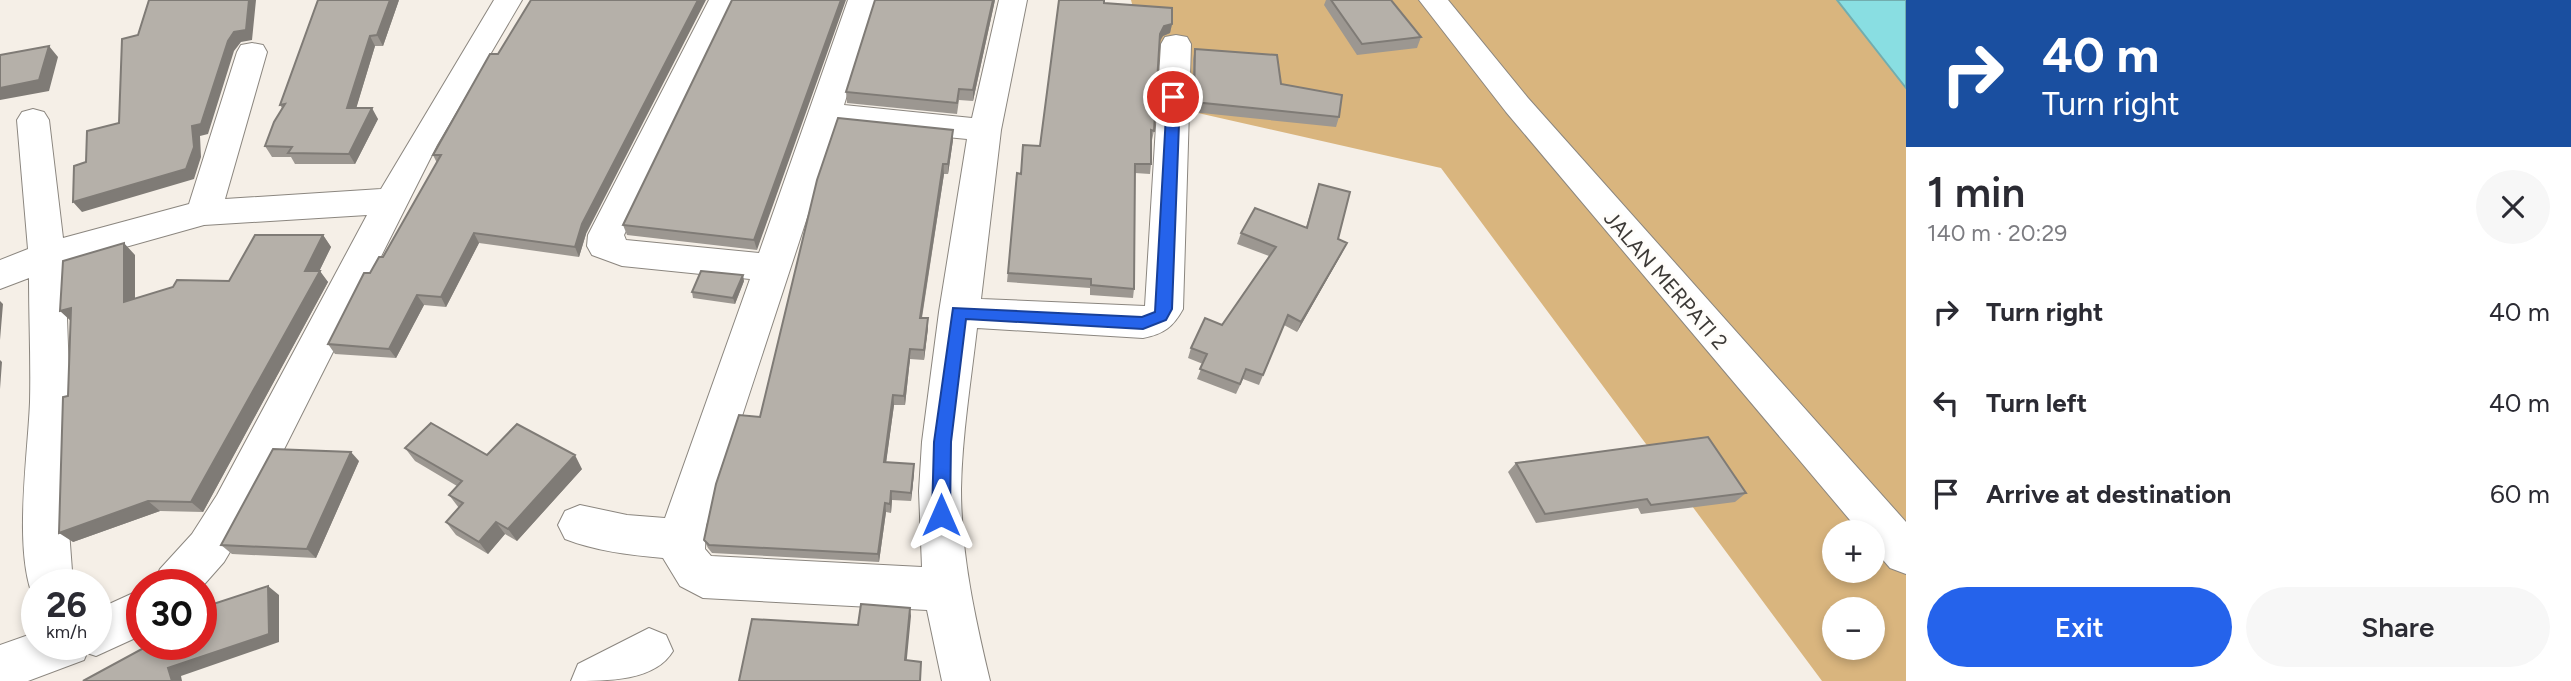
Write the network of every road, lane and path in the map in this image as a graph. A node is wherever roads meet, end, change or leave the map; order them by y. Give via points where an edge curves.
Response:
1 (508, 0) edge
2 (723, 0) edge
3 (862, 0) edge
4 (1013, 0) edge
5 (1433, 0) edge
6 (1176, 44) dead end
7 (252, 52) dead end
8 (825, 114) junction
9 (33, 120) dead end
10 (985, 130) junction
11 (391, 201) junction
12 (204, 213) junction
13 (47, 256) junction
14 (773, 268) junction
15 (0, 275) edge
16 (958, 312) junction
17 (580, 525) dead end
18 (682, 540) junction
19 (1906, 554) edge
20 (49, 569) edge
21 (189, 569) edge
22 (946, 590) junction
23 (649, 651) dead end
24 (29, 660) edge
25 (0, 668) edge
26 (595, 681) edge
27 (967, 681) edge

1 - 11 street via 460,75
2 - 14 street via 604,241 608,249 622,253
3 - 8 street
4 - 10 street
5 - 19 street, JALAN MERPATI 2 via 1535,126
6 - 16 street via 1161,316 1143,323
7 - 12 street
8 - 10 street
8 - 14 street
9 - 13 street
10 - 16 street
11 - 12 street
11 - 21 street via 232,509
12 - 13 street
13 - 15 street
13 - 20 street
14 - 18 street
16 - 22 street via 940,491
17 - 18 street
18 - 22 street via 682,557 704,577
22 - 27 street
23 - 26 street
24 - 25 street

